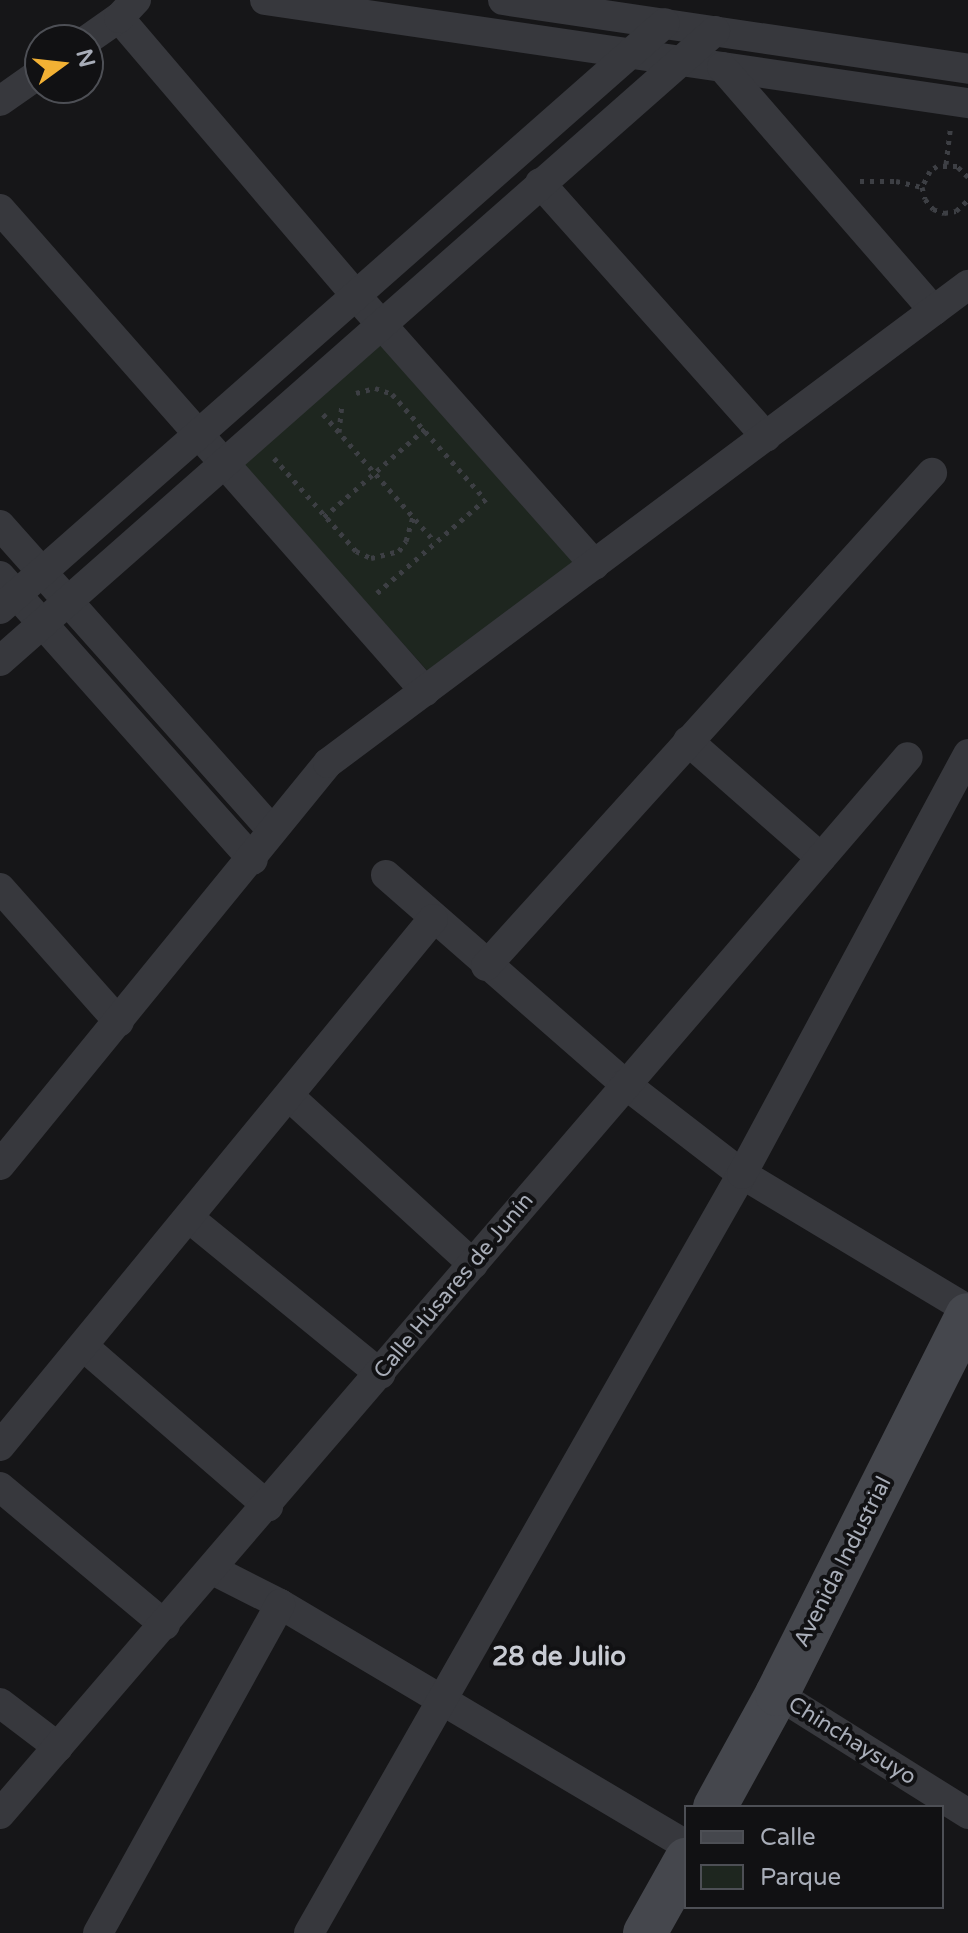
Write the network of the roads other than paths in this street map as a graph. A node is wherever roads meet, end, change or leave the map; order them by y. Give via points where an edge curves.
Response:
1 (265, 0) edge
2 (503, 0) edge
3 (128, 9) edge
4 (665, 23) junction
5 (104, 27) edge
6 (715, 31) junction
7 (630, 54) junction
8 (679, 61) junction
9 (722, 67) junction
10 (968, 69) edge
11 (24, 84) edge
12 (0, 101) edge
13 (960, 113) edge
14 (540, 183) junction
15 (0, 209) edge
16 (968, 285) edge
17 (357, 297) junction
18 (934, 311) junction
19 (381, 324) junction
20 (198, 436) junction
21 (766, 437) junction
22 (223, 464) junction
23 (932, 473) dead end
24 (0, 525) edge
25 (595, 565) junction
26 (42, 572) junction
27 (5, 593) edge
28 (68, 601) junction
29 (42, 624) junction
30 (0, 661) edge
31 (425, 691) junction
32 (688, 741) junction
33 (968, 754) edge
34 (908, 757) dead end
35 (271, 829) junction
36 (821, 858) junction
37 (253, 860) junction
38 (386, 875) dead end
39 (0, 888) edge
40 (433, 919) junction
41 (486, 966) junction
42 (119, 1022) junction
43 (625, 1084) junction
44 (290, 1097) junction
45 (0, 1165) edge
46 (742, 1174) junction
47 (189, 1218) junction
48 (473, 1264) junction
49 (968, 1313) edge
50 (83, 1346) junction
51 (380, 1374) junction
52 (0, 1446) edge
53 (0, 1487) edge
54 (268, 1506) junction
55 (213, 1570) junction
56 (280, 1604) junction
57 (165, 1625) junction
58 (777, 1694) junction
59 (443, 1701) junction
60 (0, 1703) edge
61 (58, 1747) junction
62 (716, 1805) edge
63 (0, 1814) edge
64 (968, 1814) edge
65 (684, 1844) edge
66 (684, 1864) edge
67 (98, 1933) edge
68 (309, 1933) edge
69 (645, 1933) edge

1 - 7 street
2 - 4 street
3 - 5 street
3 - 17 street
4 - 6 street
4 - 7 street
6 - 8 street
6 - 10 street
7 - 8 street
7 - 17 street
8 - 9 street
8 - 14 street
9 - 13 street
9 - 18 street
11 - 12 street
14 - 19 street
14 - 21 street
15 - 20 street
16 - 18 street
17 - 19 street
17 - 20 street
18 - 21 street
19 - 22 street
19 - 25 street
20 - 22 street
20 - 26 street
21 - 25 street
22 - 28 street
22 - 31 street
23 - 32 street
24 - 26 street
25 - 31 street
26 - 27 street
26 - 28 street
27 - 29 street
28 - 29 street
28 - 35 street
29 - 30 street
29 - 37 street
31 - 35 street via 328,763
32 - 36 street
32 - 41 street
33 - 46 street
34 - 36 street, Calle Húsares de Junín
35 - 37 street
36 - 43 street, Calle Húsares de Junín
37 - 42 street
38 - 40 street
39 - 42 street
40 - 41 street
40 - 44 street
41 - 43 street
42 - 45 street
43 - 46 street
43 - 48 street, Calle Húsares de Junín
44 - 47 street
44 - 48 street
46 - 49 street
46 - 59 street
47 - 50 street
47 - 51 street
48 - 51 street, Calle Húsares de Junín
49 - 58 main road, Avenida Industrial
50 - 52 street
50 - 54 street
51 - 54 street, Calle Húsares de Junín
53 - 57 street
54 - 55 street, Calle Húsares de Junín
55 - 56 street
55 - 57 street, Calle Húsares de Junín
56 - 59 street
56 - 67 street
57 - 61 street, Calle Húsares de Junín
58 - 62 main road, Avenida Industrial
58 - 64 street, Chinchaysuyo
59 - 65 street
59 - 68 street
60 - 61 street
61 - 63 street, Calle Húsares de Junín
66 - 69 main road

